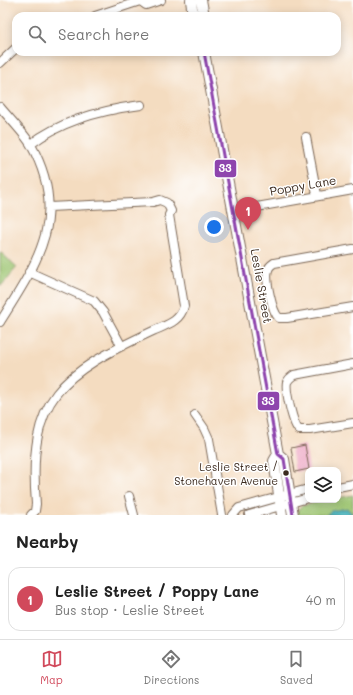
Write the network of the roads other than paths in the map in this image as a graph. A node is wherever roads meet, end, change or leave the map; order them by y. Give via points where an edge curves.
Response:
1 (160, 0) edge
2 (191, 0) edge
3 (201, 0) edge
4 (142, 1) edge
5 (107, 12) edge
6 (192, 12) edge
7 (203, 12) edge
8 (12, 52) edge
9 (205, 56) edge
10 (0, 63) edge
11 (140, 105) dead end
12 (0, 108) edge
13 (306, 137) dead end
14 (31, 144) junction
15 (353, 190) edge
16 (317, 195) junction
17 (49, 207) junction
18 (234, 211) junction
19 (353, 249) edge
20 (29, 272) junction
21 (353, 307) edge
22 (0, 322) edge
23 (121, 345) junction
24 (353, 364) edge
25 (195, 415) dead end
26 (353, 423) edge
27 (353, 484) edge
28 (341, 486) edge
29 (305, 491) edge
30 (129, 496) dead end
31 (305, 499) edge
32 (284, 503) edge
33 (31, 515) edge
34 (134, 515) edge
35 (222, 515) edge
36 (233, 515) edge
37 (248, 515) edge
38 (293, 515) edge

1 - 4 street via 146,5
2 - 6 main road
3 - 7 main road
4 - 5 street
8 - 10 street
9 - 18 main road, Leslie Street
11 - 14 street via 116,108 84,117 60,126
12 - 14 street
13 - 16 street
14 - 17 street via 48,187
15 - 16 street, Poppy Lane
16 - 18 street, Poppy Lane
17 - 20 street via 48,228
17 - 23 street via 160,200 170,206 184,306 182,312 170,324
18 - 32 main road, Leslie Street via 278,454 284,459
19 - 21 street via 274,263 267,272 273,310 279,318
20 - 22 street
20 - 23 street via 94,301
23 - 33 street via 69,379 46,410 40,422 36,444 36,504
24 - 26 street via 294,375 287,385 294,424 300,430
25 - 35 street via 209,439
27 - 28 street
29 - 32 street
30 - 34 street
31 - 32 street
32 - 36 street via 239,508
32 - 37 street
32 - 38 main road, Leslie Street

